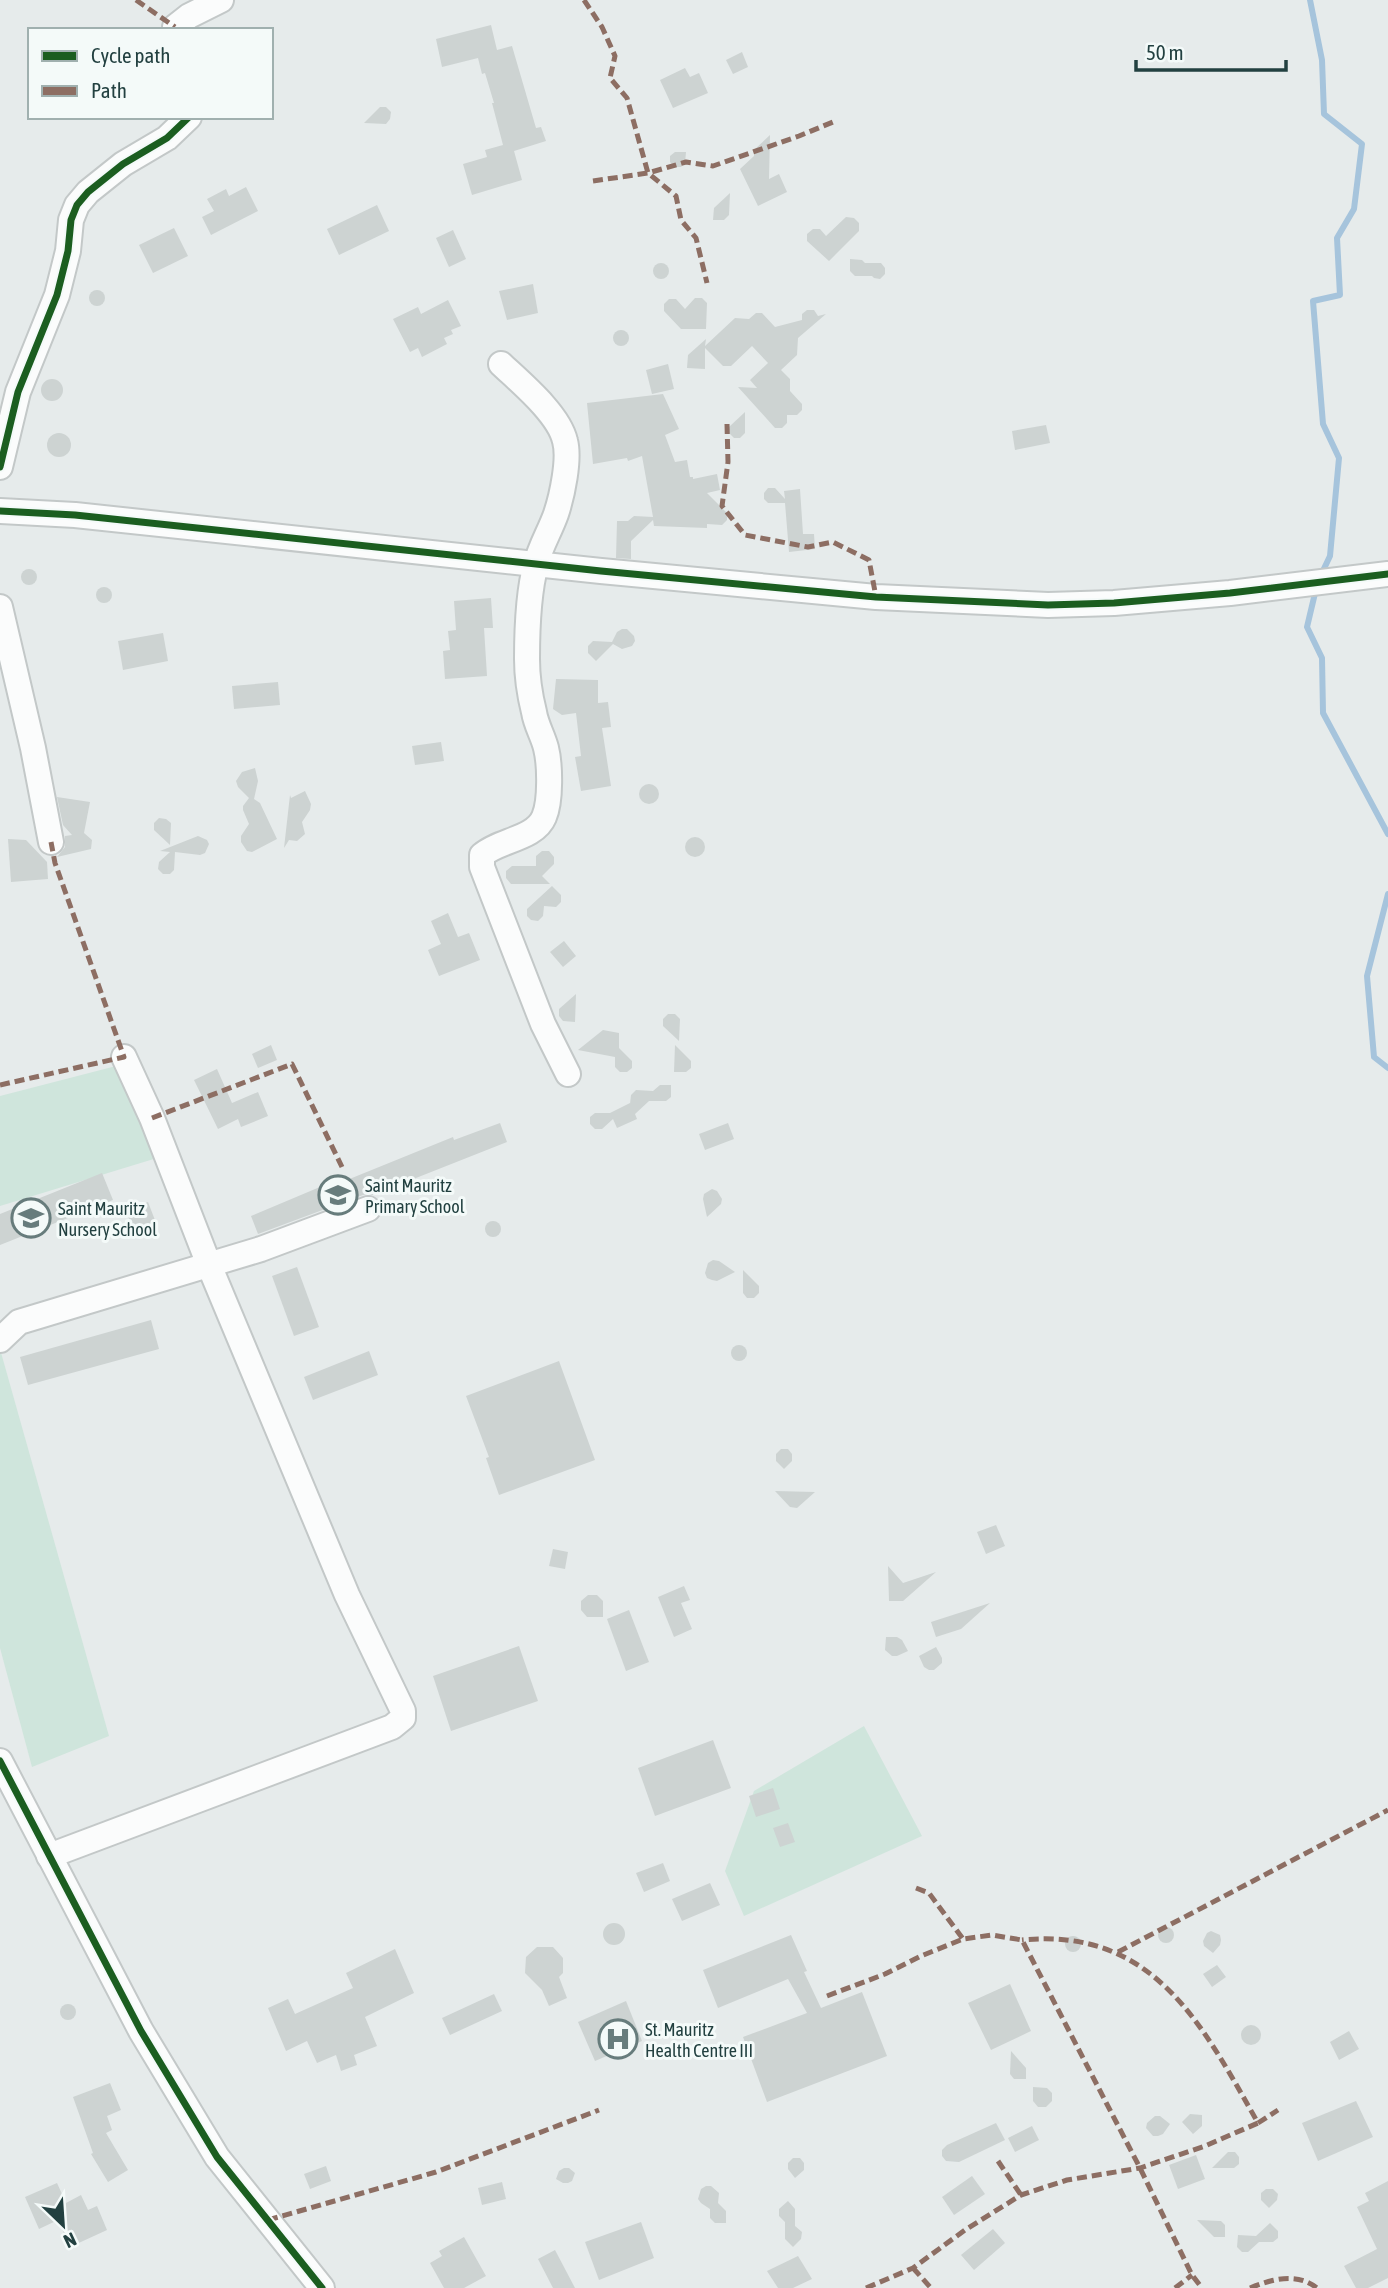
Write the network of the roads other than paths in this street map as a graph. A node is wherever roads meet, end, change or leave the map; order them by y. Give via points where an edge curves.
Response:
1 (221, 0) edge
2 (176, 28) edge
3 (187, 119) edge
4 (501, 364) dead end
5 (0, 467) edge
6 (0, 511) edge
7 (536, 563) junction
8 (1388, 574) edge
9 (0, 607) edge
10 (51, 842) dead end
11 (124, 1057) dead end
12 (568, 1074) dead end
13 (368, 1209) dead end
14 (209, 1265) junction
15 (0, 1340) edge
16 (0, 1761) edge
17 (49, 1856) junction
18 (322, 2288) edge

1 - 2 street
3 - 5 street via 77,205 57,295 18,392
4 - 7 street via 535,396 562,429 566,443 557,511
6 - 7 street
7 - 8 street via 876,597 1048,605 1219,594
7 - 12 street via 527,661 534,714 546,749 547,805 544,819 533,830 482,855 482,867 543,1024
9 - 10 street
11 - 14 street
13 - 14 street
14 - 15 street via 19,1322
14 - 17 street via 403,1718
16 - 17 street
17 - 18 street via 141,2031 217,2157

